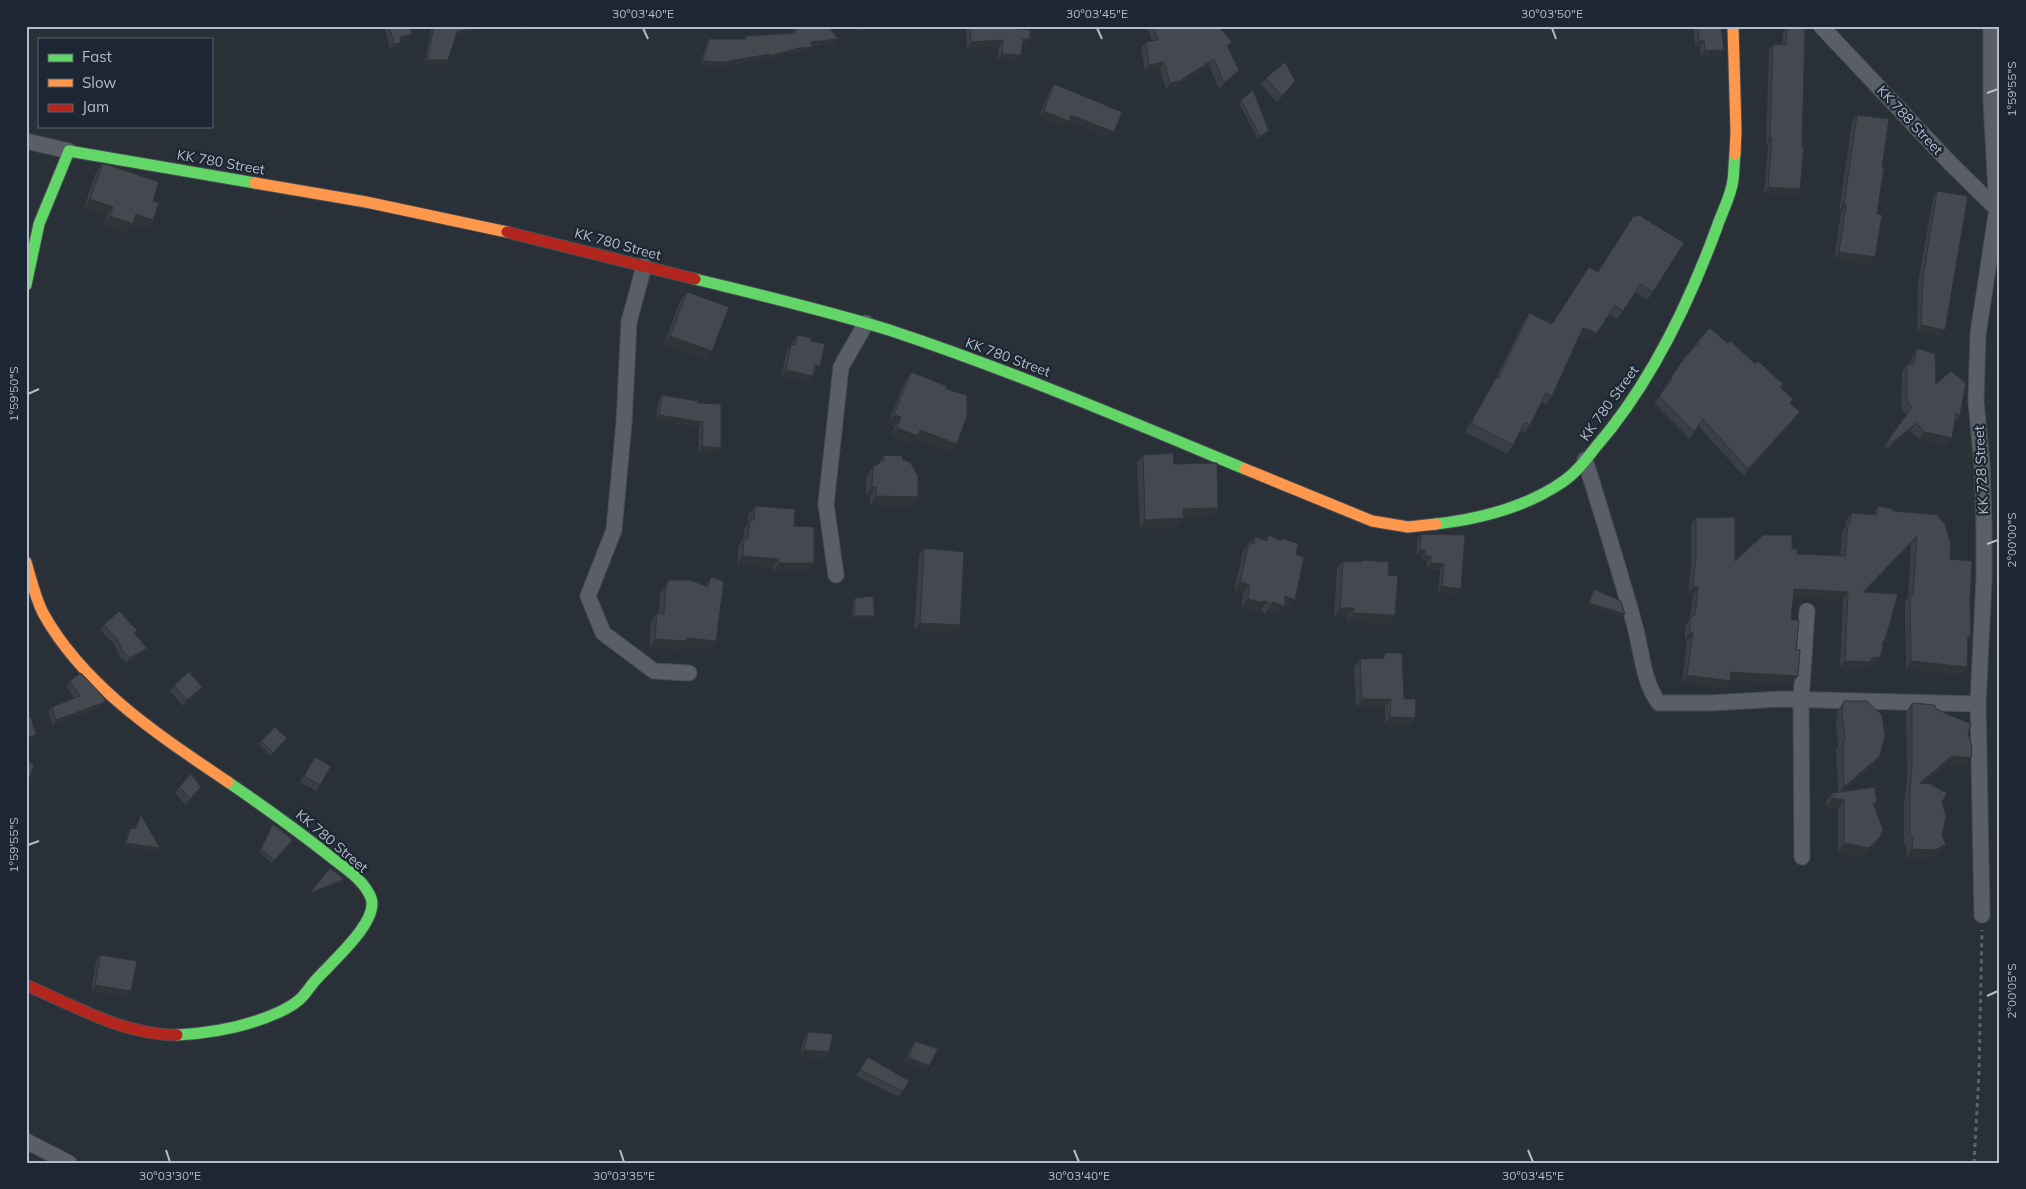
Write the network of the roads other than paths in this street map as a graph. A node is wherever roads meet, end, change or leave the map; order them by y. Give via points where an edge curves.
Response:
1 (1733, 26) edge
2 (1822, 26) edge
3 (1991, 26) edge
4 (26, 141) edge
5 (69, 151) junction
6 (1998, 211) edge
7 (644, 266) junction
8 (26, 285) edge
9 (866, 324) junction
10 (1585, 460) junction
11 (26, 562) edge
12 (836, 575) dead end
13 (1807, 611) dead end
14 (689, 672) dead end
15 (1801, 700) junction
16 (1978, 704) junction
17 (1802, 857) dead end
18 (1982, 915) road end
19 (26, 985) edge
20 (26, 1140) edge
21 (69, 1163) edge

1 - 10 street, KK 780 Street via 1736,131 1732,182 1702,268 1666,343 1613,428
2 - 6 street, KK 788 Street
3 - 6 street, KK 728 Street via 1991,101
4 - 5 street
5 - 7 street, KK 780 Street via 366,202
5 - 8 street via 39,224
6 - 16 street, KK 728 Street via 1978,334 1976,401 1982,465 1984,570
7 - 9 street, KK 780 Street
7 - 14 street via 630,322 614,530 588,596 603,634 654,671
9 - 10 street, KK 780 Street via 1026,378 1372,521 1408,527 1493,513 1535,498 1561,483
9 - 12 street via 841,367 826,504
10 - 15 street via 1635,625 1646,673 1653,694 1660,703
11 - 19 street, KK 780 Street via 44,614 78,661 118,702 209,770 300,831 356,879 373,901 370,916 296,1003 258,1020 218,1030 182,1035 152,1034 116,1024
13 - 15 street
15 - 16 street
15 - 17 street
16 - 18 street, KK 728 Street
20 - 21 street

